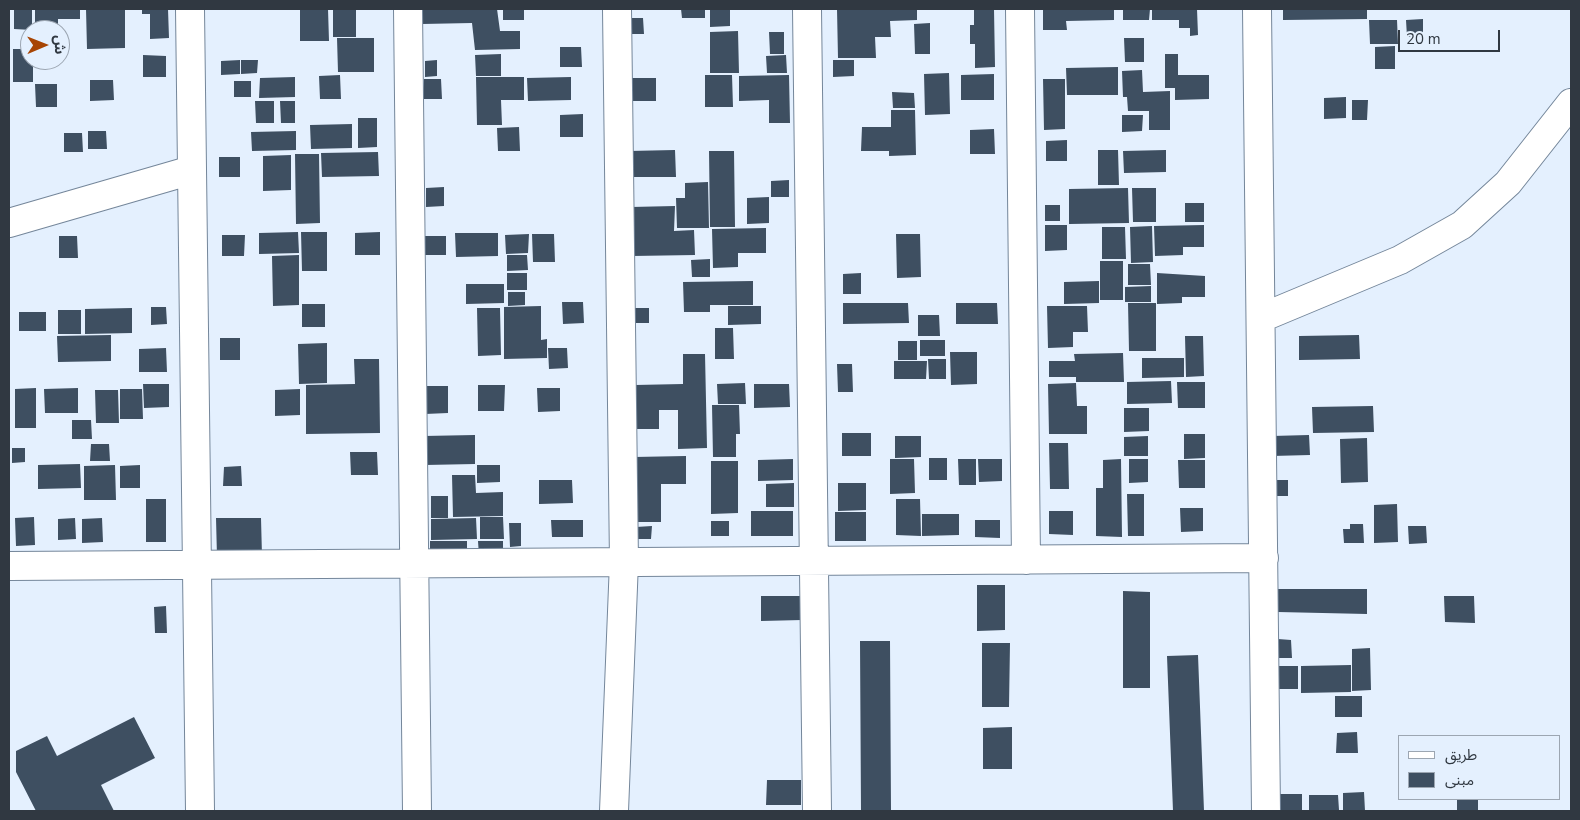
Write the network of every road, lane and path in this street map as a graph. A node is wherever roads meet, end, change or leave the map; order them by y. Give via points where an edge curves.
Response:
1 (190, 9) edge
2 (408, 9) edge
3 (617, 9) edge
4 (807, 9) edge
5 (1020, 9) edge
6 (1257, 9) edge
7 (1571, 103) edge
8 (192, 170) junction
9 (9, 224) edge
10 (1261, 318) junction
11 (1264, 558) junction
12 (1026, 560) junction
13 (813, 561) junction
14 (624, 562) junction
15 (414, 563) junction
16 (197, 565) junction
17 (9, 566) edge
18 (200, 811) edge
19 (418, 811) edge
20 (614, 811) edge
21 (816, 811) edge
22 (1266, 811) edge

1 - 8 street
2 - 15 street
3 - 14 street
4 - 13 street
5 - 12 street
6 - 10 street
7 - 10 street via 1508,183 1462,225 1400,260
8 - 9 street
8 - 16 street
10 - 11 street
11 - 12 street
11 - 22 street
12 - 13 street
13 - 14 street
13 - 21 street
14 - 15 street
14 - 20 street
15 - 16 street
15 - 19 street
16 - 17 street
16 - 18 street

